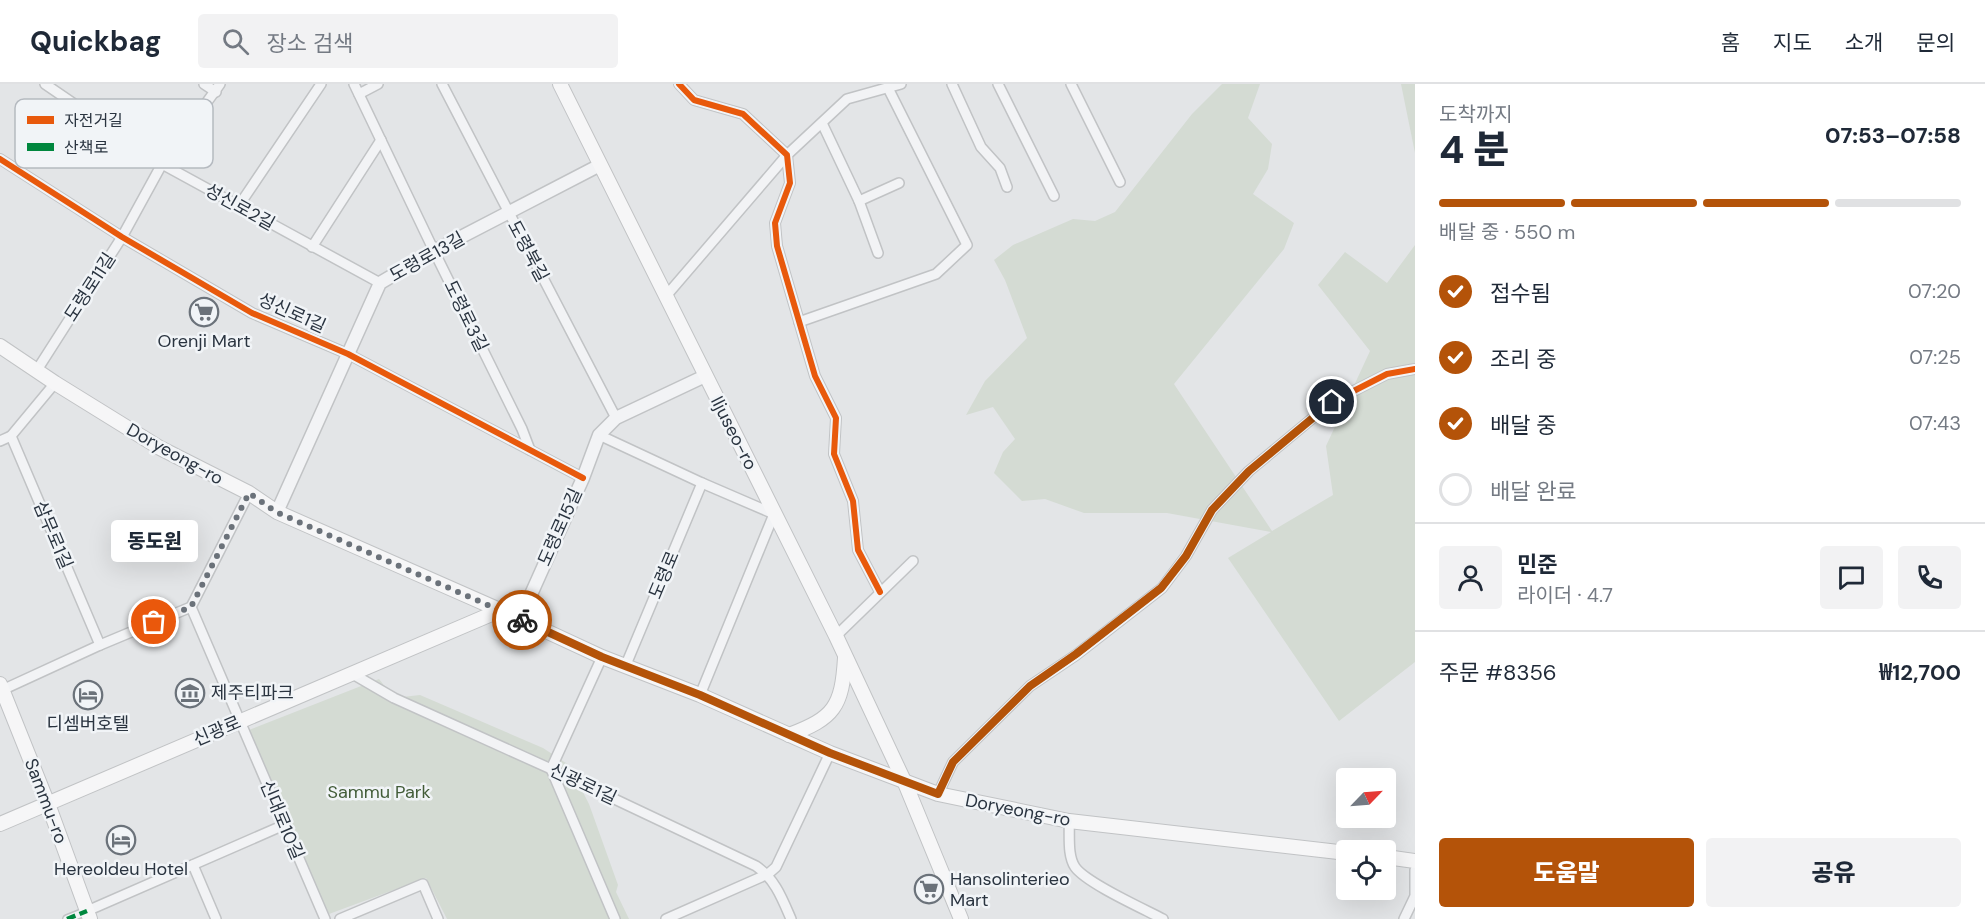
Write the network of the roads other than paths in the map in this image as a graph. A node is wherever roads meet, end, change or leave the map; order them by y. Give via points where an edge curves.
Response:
1 (45, 84) edge
2 (204, 84) edge
3 (321, 84) edge
4 (354, 84) edge
5 (378, 84) edge
6 (442, 84) edge
7 (560, 84) edge
8 (679, 84) edge
9 (901, 84) edge
10 (952, 84) edge
11 (998, 84) edge
12 (1071, 84) edge
13 (218, 88) edge
14 (888, 88) junction
15 (359, 94) junction
16 (67, 99) edge
17 (822, 123) junction
18 (381, 140) junction
19 (788, 155) junction
20 (0, 159) edge
21 (600, 165) junction
22 (160, 168) edge
23 (169, 168) edge
24 (1120, 182) dead end
25 (899, 183) dead end
26 (1007, 187) dead end
27 (1054, 196) dead end
28 (859, 201) junction
29 (238, 207) junction
30 (508, 213) junction
31 (122, 237) junction
32 (312, 247) junction
33 (434, 251) junction
34 (878, 253) dead end
35 (380, 283) junction
36 (666, 296) junction
37 (799, 322) junction
38 (0, 346) edge
39 (348, 354) junction
40 (1415, 369) edge
41 (37, 370) junction
42 (705, 376) junction
43 (55, 383) junction
44 (616, 418) junction
45 (599, 435) junction
46 (11, 436) junction
47 (0, 441) edge
48 (530, 450) junction
49 (583, 478) junction
50 (702, 483) junction
51 (249, 493) junction
52 (276, 512) junction
53 (774, 514) junction
54 (913, 561) dead end
55 (880, 592) junction
56 (191, 607) junction
57 (501, 610) junction
58 (520, 619) junction
59 (836, 636) junction
60 (100, 645) junction
61 (846, 656) junction
62 (602, 657) junction
63 (625, 667) junction
64 (351, 674) junction
65 (1, 689) edge
66 (700, 695) junction
67 (240, 721) junction
68 (789, 735) junction
69 (830, 753) junction
70 (551, 769) junction
71 (905, 783) junction
72 (938, 794) junction
73 (48, 804) junction
74 (1069, 821) junction
75 (0, 824) edge
76 (284, 825) junction
77 (1336, 852) edge
78 (1396, 858) edge
79 (1415, 861) edge
80 (193, 865) junction
81 (1415, 870) edge
82 (768, 874) junction
83 (88, 915) edge
84 (67, 919) edge
85 (216, 919) edge
86 (325, 919) edge
87 (340, 919) edge
88 (438, 919) edge
89 (615, 919) edge
90 (666, 919) edge
91 (791, 919) edge
92 (961, 919) edge
93 (1163, 919) edge
94 (1404, 919) edge

1 - 16 street, 성신로2길
2 - 13 street
3 - 29 street
4 - 15 street, 도령로3길
5 - 15 street
6 - 30 street, 도령북길
7 - 21 main road, Iljuseo-ro
8 - 19 street via 694,100 743,114
9 - 14 street
10 - 26 street via 981,147 1000,168
11 - 27 street
12 - 24 street
14 - 17 street via 847,99
14 - 37 street via 967,245 936,274
15 - 18 street, 도령로3길
17 - 19 street
17 - 28 street
18 - 32 street
18 - 33 street, 도령로3길
19 - 36 street
19 - 37 street via 790,183 775,223 777,246
20 - 31 street, 성신로1길
21 - 30 street, 도령로13길
21 - 36 main road, Iljuseo-ro
22 - 31 street, 도령로11길
23 - 29 street, 성신로2길
25 - 28 street
28 - 34 street
29 - 32 street, 성신로2길
30 - 33 street, 도령로13길
30 - 44 street, 도령북길
31 - 39 street, 성신로1길 via 252,313
31 - 41 street, 도령로11길
32 - 35 street, 성신로2길
33 - 35 street, 도령로13길
33 - 48 street, 도령로3길
35 - 39 street, 도령로13길
36 - 42 main road, Iljuseo-ro
37 - 55 street via 815,376 836,418 834,453 853,501 858,550
38 - 41 main road, Doryeong-ro
39 - 48 street, 성신로1길
39 - 52 street, 도령로13길
40 - 72 street via 1387,374 1332,402 1249,471 1212,510 1186,556 1161,588 1030,686 953,762
41 - 43 main road, Doryeong-ro
42 - 44 street, 도령로15길
42 - 53 main road, Iljuseo-ro
43 - 46 street
43 - 51 main road, Doryeong-ro via 160,448
44 - 45 street, 도령로15길
45 - 49 street, 도령로15길
45 - 50 street
46 - 47 street
46 - 60 street, 삼무로1길
48 - 49 street, 성신로1길
49 - 58 street, 도령로15길
50 - 53 street
50 - 63 street, 도령로
51 - 52 main road, Doryeong-ro
51 - 56 street
52 - 57 main road, Doryeong-ro
53 - 59 main road, Iljuseo-ro
53 - 66 street
54 - 55 street
55 - 59 street
56 - 60 street
56 - 67 street, 신대로10길
57 - 58 main road, Doryeong-ro
57 - 64 main road, 신광로
58 - 62 main road, Doryeong-ro
59 - 61 main road, Iljuseo-ro
60 - 65 street
61 - 68 main road via 841,695 835,706 820,721
61 - 71 main road, Iljuseo-ro
62 - 63 main road, Doryeong-ro
62 - 70 street
63 - 66 main road, Doryeong-ro
64 - 67 main road, 신광로
64 - 70 street, 신광로1길 via 394,698
65 - 73 main road, Sammu-ro
66 - 68 main road, Doryeong-ro
67 - 73 main road, 신광로
67 - 76 street, 신대로10길
68 - 69 main road, Doryeong-ro
69 - 71 main road, Doryeong-ro
69 - 82 street via 776,867
70 - 82 street, 신광로1길
70 - 89 street
71 - 72 main road, Doryeong-ro
71 - 92 main road, Iljuseo-ro
72 - 74 main road, Doryeong-ro
73 - 75 main road, 신광로
73 - 83 main road, Sammu-ro
74 - 77 main road, Doryeong-ro
74 - 93 street via 1075,867 1093,882
76 - 80 street
76 - 86 street, 신대로10길
78 - 79 main road
80 - 83 street
80 - 85 street
81 - 94 street via 1415,896
82 - 90 street
82 - 91 street, 신광로1길
83 - 84 street
87 - 88 street via 423,884

